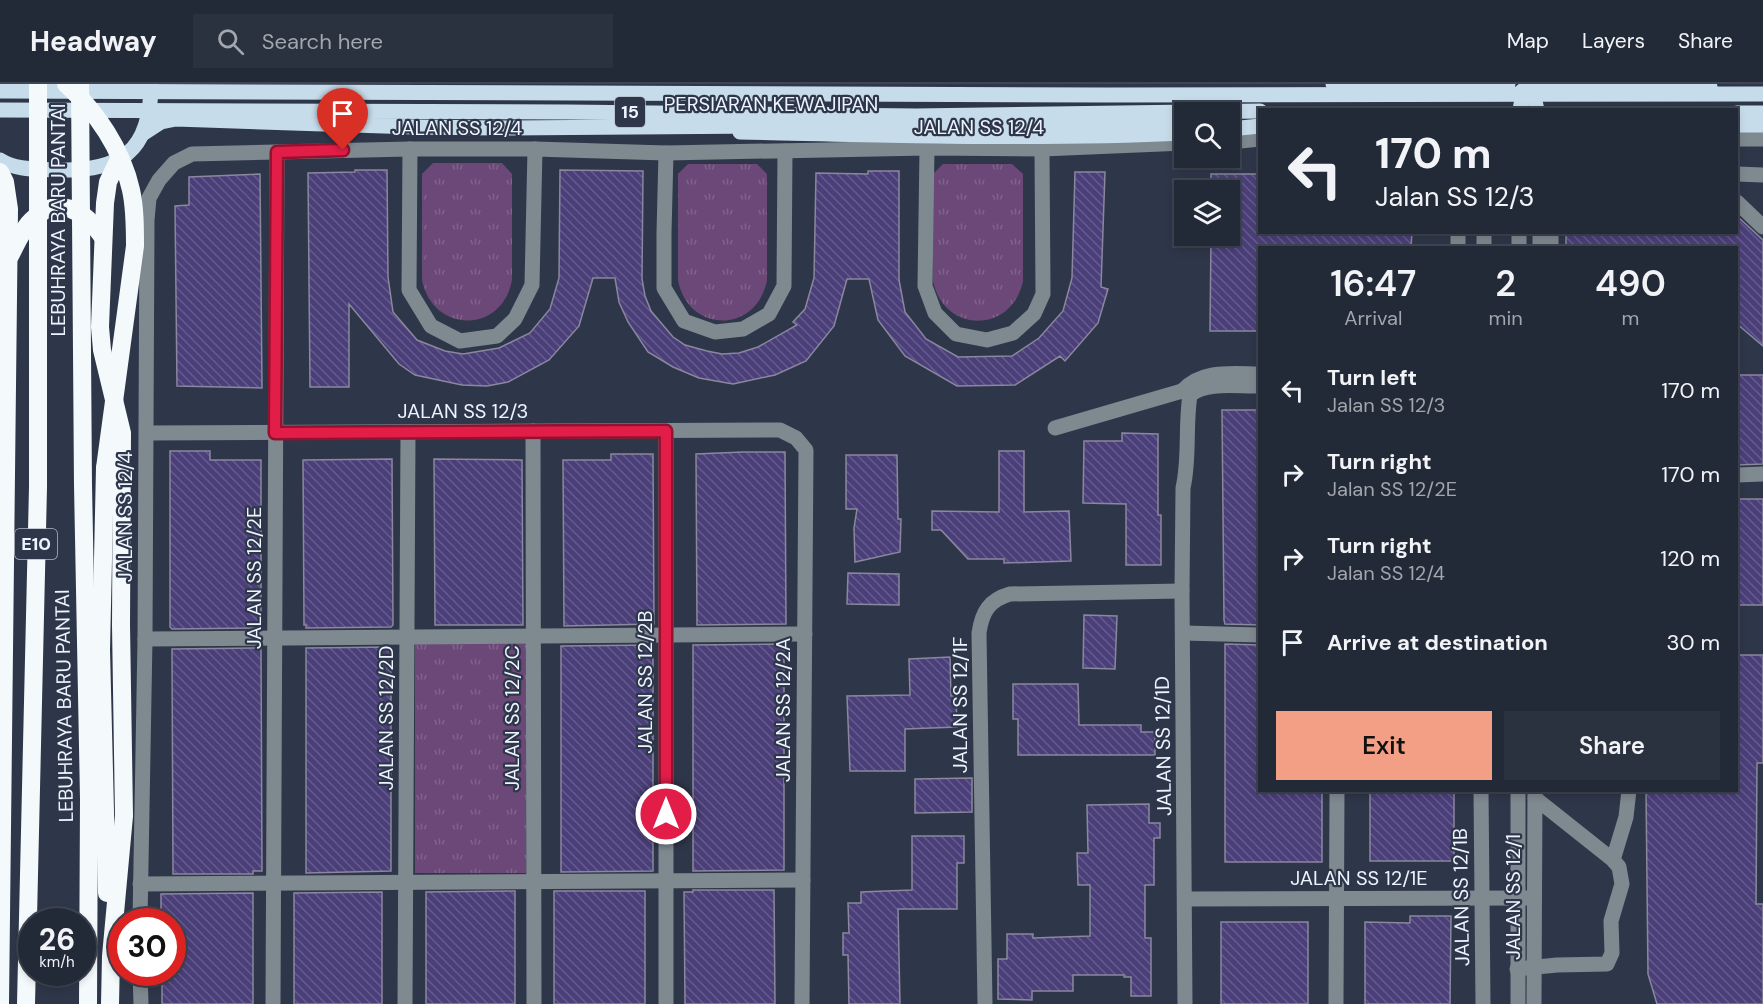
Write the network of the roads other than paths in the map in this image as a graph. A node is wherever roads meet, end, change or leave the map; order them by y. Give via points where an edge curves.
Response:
1 (38, 84) edge
2 (66, 84) edge
3 (80, 84) edge
4 (151, 84) edge
5 (1333, 84) edge
6 (1360, 84) edge
7 (1374, 84) edge
8 (1417, 84) edge
9 (1508, 84) edge
10 (1540, 84) edge
11 (1545, 84) edge
12 (1763, 88) edge
13 (0, 91) edge
14 (1527, 92) junction
15 (1763, 94) edge
16 (1520, 108) edge
17 (1537, 108) edge
18 (0, 110) edge
19 (1258, 111) edge
20 (1738, 113) edge
21 (1763, 113) edge
22 (1174, 123) edge
23 (1240, 123) edge
24 (1011, 124) junction
25 (1258, 124) edge
26 (342, 125) junction
27 (1258, 125) edge
28 (1738, 125) edge
29 (1763, 125) edge
30 (144, 133) junction
31 (1174, 133) edge
32 (1240, 134) edge
33 (1240, 139) edge
34 (1738, 139) edge
35 (1763, 139) edge
36 (1258, 140) edge
37 (1174, 143) edge
38 (1240, 143) edge
39 (1258, 147) edge
40 (927, 148) junction
41 (1012, 148) junction
42 (410, 149) junction
43 (535, 149) junction
44 (1042, 149) junction
45 (785, 151) junction
46 (277, 152) junction
47 (666, 153) junction
48 (0, 160) edge
49 (118, 161) junction
50 (0, 172) edge
51 (1738, 174) edge
52 (1763, 175) edge
53 (1738, 203) edge
54 (1763, 227) edge
55 (102, 236) junction
56 (8, 261) junction
57 (0, 284) edge
58 (7, 306) junction
59 (1258, 374) edge
60 (1258, 386) edge
61 (1186, 393) junction
62 (1055, 428) dead end
63 (780, 430) joint
64 (666, 431) junction
65 (408, 432) junction
66 (533, 432) junction
67 (147, 433) junction
68 (275, 433) junction
69 (1763, 474) edge
70 (1738, 475) edge
71 (1182, 591) junction
72 (1182, 633) junction
73 (805, 634) junction
74 (666, 635) junction
75 (1258, 635) edge
76 (533, 636) junction
77 (274, 638) junction
78 (407, 638) junction
79 (145, 639) junction
80 (1337, 792) edge
81 (1481, 792) edge
82 (1518, 792) edge
83 (1629, 792) edge
84 (1535, 794) edge
85 (1613, 860) junction
86 (803, 880) junction
87 (666, 881) junction
88 (406, 882) junction
89 (534, 882) junction
90 (273, 883) junction
91 (140, 884) junction
92 (1483, 898) junction
93 (1525, 898) junction
94 (1185, 899) junction
95 (1336, 899) junction
96 (115, 908) edge
97 (140, 908) edge
98 (108, 938) edge
99 (1533, 968) junction
100 (1517, 969) junction
101 (110, 986) edge
102 (141, 986) edge
103 (0, 1004) edge
104 (26, 1004) edge
105 (88, 1004) edge
106 (110, 1004) edge
107 (141, 1004) edge
108 (273, 1004) edge
109 (405, 1004) edge
110 (534, 1004) edge
111 (666, 1004) edge
112 (802, 1004) edge
113 (985, 1004) edge
114 (1185, 1004) edge
115 (1336, 1004) edge
116 (1483, 1004) edge
117 (1518, 1004) edge
118 (1534, 1004) edge

1 - 104 highway, LEBUHRAYA BARU PANTAI / E10, bridge via 38,487
2 - 98 highway, bridge via 106,130 131,188 135,218 135,246 105,468 101,650
3 - 105 highway, LEBUHRAYA BARU PANTAI / E10, bridge
4 - 30 main road
5 - 14 main road via 1363,90
6 - 7 main road
7 - 8 main road
8 - 9 main road
10 - 14 main road
11 - 12 main road
13 - 15 main road, 15, bridge
14 - 16 main road
14 - 17 main road via 1533,93
18 - 19 main road, 15, bridge via 916,116
20 - 21 main road
22 - 24 main road, PERSIARAN KEWAJIPAN
23 - 25 main road
24 - 26 main road, PERSIARAN KEWAJIPAN via 496,128
24 - 41 street
26 - 30 main road, PERSIARAN KEWAJIPAN via 176,119 161,122
26 - 31 main road, bridge via 411,132
27 - 32 main road
28 - 29 main road
30 - 49 main road
33 - 36 street
34 - 35 street
37 - 44 street, JALAN SS 12/4
38 - 39 street
40 - 41 street, JALAN SS 12/4
40 - 44 street via 925,286 935,313 956,334 987,340 1013,333 1034,314 1043,294
40 - 45 street, JALAN SS 12/4
41 - 44 street, JALAN SS 12/4
42 - 43 street, JALAN SS 12/4
42 - 43 street via 409,290 431,326 460,341 497,336 515,319 532,285
42 - 46 street, JALAN SS 12/4
43 - 47 street, JALAN SS 12/4
45 - 47 street, JALAN SS 12/4
45 - 47 street via 784,286 769,314 743,329 716,332 684,321 664,288
46 - 67 street, JALAN SS 12/4 via 192,154 174,163 149,198
46 - 68 street, JALAN SS 12/2E
48 - 49 main road via 16,167 60,170 93,168
49 - 55 highway via 108,182
50 - 56 highway via 9,209
51 - 52 street
53 - 54 street
55 - 56 highway via 78,210 47,210 32,218
55 - 96 highway via 102,350 122,433 124,816
56 - 58 highway
57 - 58 highway
58 - 103 highway
59 - 61 street via 1203,377 1192,381
60 - 61 street via 1206,387
61 - 62 street
61 - 71 street, JALAN SS 12/1D via 1178,453 1183,488
63 - 64 street, JALAN SS 12/3
63 - 73 street, JALAN SS 12/2A via 796,438 806,450
64 - 66 street, JALAN SS 12/3
64 - 74 street, JALAN SS 12/2B
65 - 66 street, JALAN SS 12/3
65 - 68 street, JALAN SS 12/3
65 - 78 street, JALAN SS 12/2D
66 - 76 street, JALAN SS 12/2C
67 - 68 street, JALAN SS 12/3
67 - 79 street, JALAN SS 12/4
68 - 77 street, JALAN SS 12/2E
69 - 70 street
71 - 72 street, JALAN SS 12/1D
71 - 113 street, JALAN SS 12/1F via 1010,594 987,607 981,618
72 - 75 street
72 - 94 street, JALAN SS 12/1D
73 - 74 street
73 - 86 street, JALAN SS 12/2A
74 - 76 street
74 - 87 street, JALAN SS 12/2B
76 - 78 street
76 - 89 street, JALAN SS 12/2C
77 - 78 street
77 - 79 street
77 - 90 street, JALAN SS 12/2E
78 - 88 street, JALAN SS 12/2D
79 - 91 street, JALAN SS 12/4
80 - 95 street
81 - 92 street, JALAN SS 12/1B
82 - 93 street, JALAN SS 12/1
83 - 85 street
84 - 85 street
84 - 93 street, JALAN SS 12/1
85 - 99 street via 1622,884 1611,921 1612,953 1607,964
86 - 87 street
86 - 112 street, JALAN SS 12/2A
87 - 89 street
87 - 111 street, JALAN SS 12/2B
88 - 89 street
88 - 90 street
88 - 109 street, JALAN SS 12/2D
89 - 110 street, JALAN SS 12/2C
90 - 91 street
90 - 108 street, JALAN SS 12/2E
91 - 97 street, JALAN SS 12/4
92 - 93 street, JALAN SS 12/1E
92 - 95 street, JALAN SS 12/1E
92 - 116 street, JALAN SS 12/1B
93 - 99 street, JALAN SS 12/1
93 - 100 street, JALAN SS 12/1
94 - 95 street, JALAN SS 12/1E
94 - 114 street, JALAN SS 12/1D
95 - 115 street
99 - 100 street
99 - 118 street, JALAN SS 12/1
100 - 117 street, JALAN SS 12/1
101 - 106 highway
102 - 107 street

